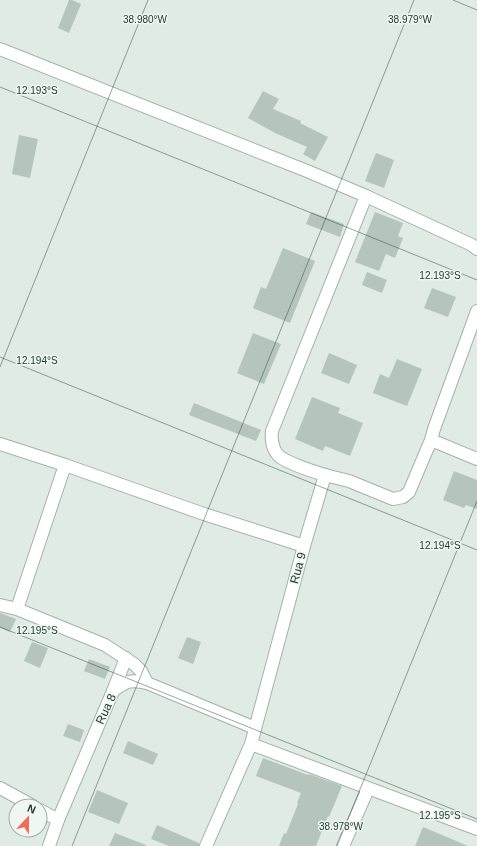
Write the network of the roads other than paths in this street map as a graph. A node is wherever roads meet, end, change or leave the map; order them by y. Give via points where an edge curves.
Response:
1 (0, 49) edge
2 (366, 196) junction
3 (477, 249) edge
4 (477, 311) edge
5 (431, 440) junction
6 (0, 444) edge
7 (477, 459) edge
8 (65, 465) junction
9 (325, 475) junction
10 (304, 546) junction
11 (0, 604) edge
12 (17, 609) junction
13 (126, 658) junction
14 (147, 683) junction
15 (113, 691) junction
16 (255, 728) junction
17 (251, 744) junction
18 (0, 788) edge
19 (368, 789) junction
20 (18, 798) edge
21 (48, 814) edge
22 (58, 820) junction
23 (477, 829) edge
24 (49, 846) edge
25 (206, 846) edge
26 (342, 846) edge

1 - 2 street
2 - 3 street
2 - 9 street via 272,431 273,448 279,456
4 - 5 street
5 - 7 street
5 - 9 street via 409,492 403,497 393,499 349,481
6 - 8 street
8 - 10 street
8 - 12 street
9 - 10 street, Rua 9
10 - 16 street, Rua 9
11 - 12 street
12 - 13 street via 105,645
13 - 14 street via 141,671
13 - 15 street
14 - 15 street, Rua 8 via 129,681
14 - 16 street, Rua 8
15 - 22 street, Rua 8
16 - 17 street, Rua 9
17 - 19 street
17 - 25 street, Rua 9
18 - 20 street
19 - 23 street
19 - 26 street
21 - 22 street
22 - 24 street, Rua 8

